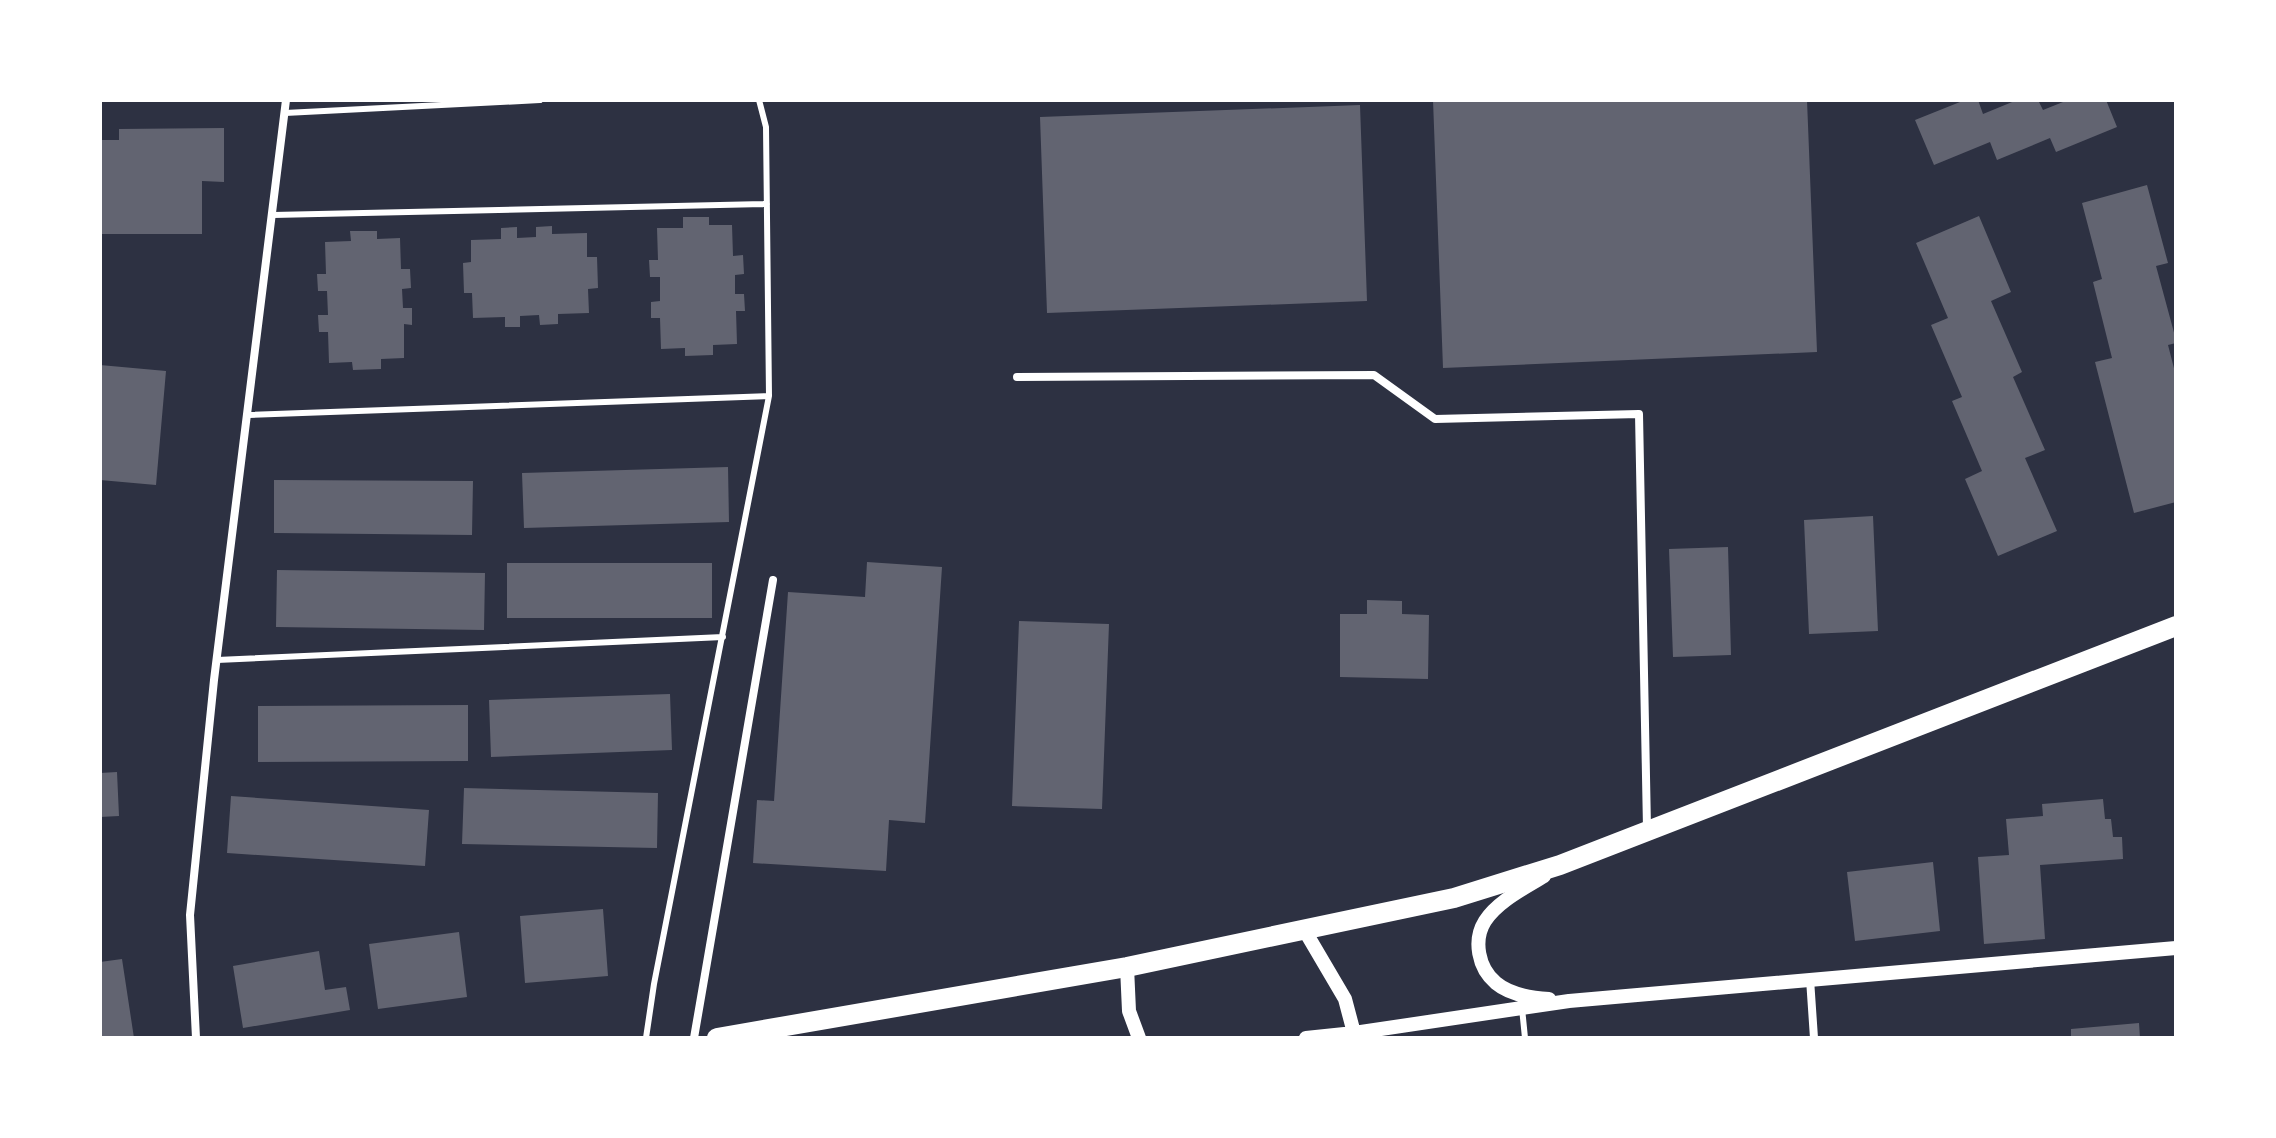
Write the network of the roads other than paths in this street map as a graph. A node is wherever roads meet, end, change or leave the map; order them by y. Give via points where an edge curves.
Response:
1 (286, 100) edge
2 (540, 100) edge
3 (759, 100) edge
4 (285, 113) junction
5 (767, 204) junction
6 (273, 215) junction
7 (1017, 377) dead end
8 (769, 396) junction
9 (249, 415) junction
10 (773, 580) dead end
11 (2176, 626) edge
12 (723, 637) junction
13 (217, 660) junction
14 (1647, 833) junction
15 (1560, 865) junction
16 (1305, 931) junction
17 (2176, 948) edge
18 (1127, 967) junction
19 (1810, 979) junction
20 (1569, 1001) junction
21 (1522, 1008) junction
22 (813, 1030) edge
23 (1354, 1033) junction
24 (196, 1038) edge
25 (646, 1038) edge
26 (694, 1038) edge
27 (717, 1038) edge
28 (1139, 1038) edge
29 (1306, 1038) edge
30 (1525, 1038) edge
31 (1814, 1038) edge

1 - 4 street
2 - 4 lane
3 - 5 lane via 766,127
4 - 6 street
5 - 6 lane
5 - 8 lane
6 - 9 street
7 - 14 street via 1374,375 1435,419 1639,414
8 - 9 lane
8 - 12 lane
9 - 13 street
10 - 26 street
11 - 14 main road
12 - 13 lane
12 - 25 lane
13 - 24 street via 190,915
14 - 15 main road
15 - 16 main road via 1454,898
15 - 20 street via 1492,912 1479,936 1479,955 1496,983 1510,991
16 - 18 main road
16 - 23 street via 1345,999
17 - 19 street
18 - 22 main road
18 - 28 street via 1129,1011
19 - 20 street
19 - 31 street
20 - 21 street
21 - 23 street
21 - 30 lane
22 - 27 main road
23 - 29 street

